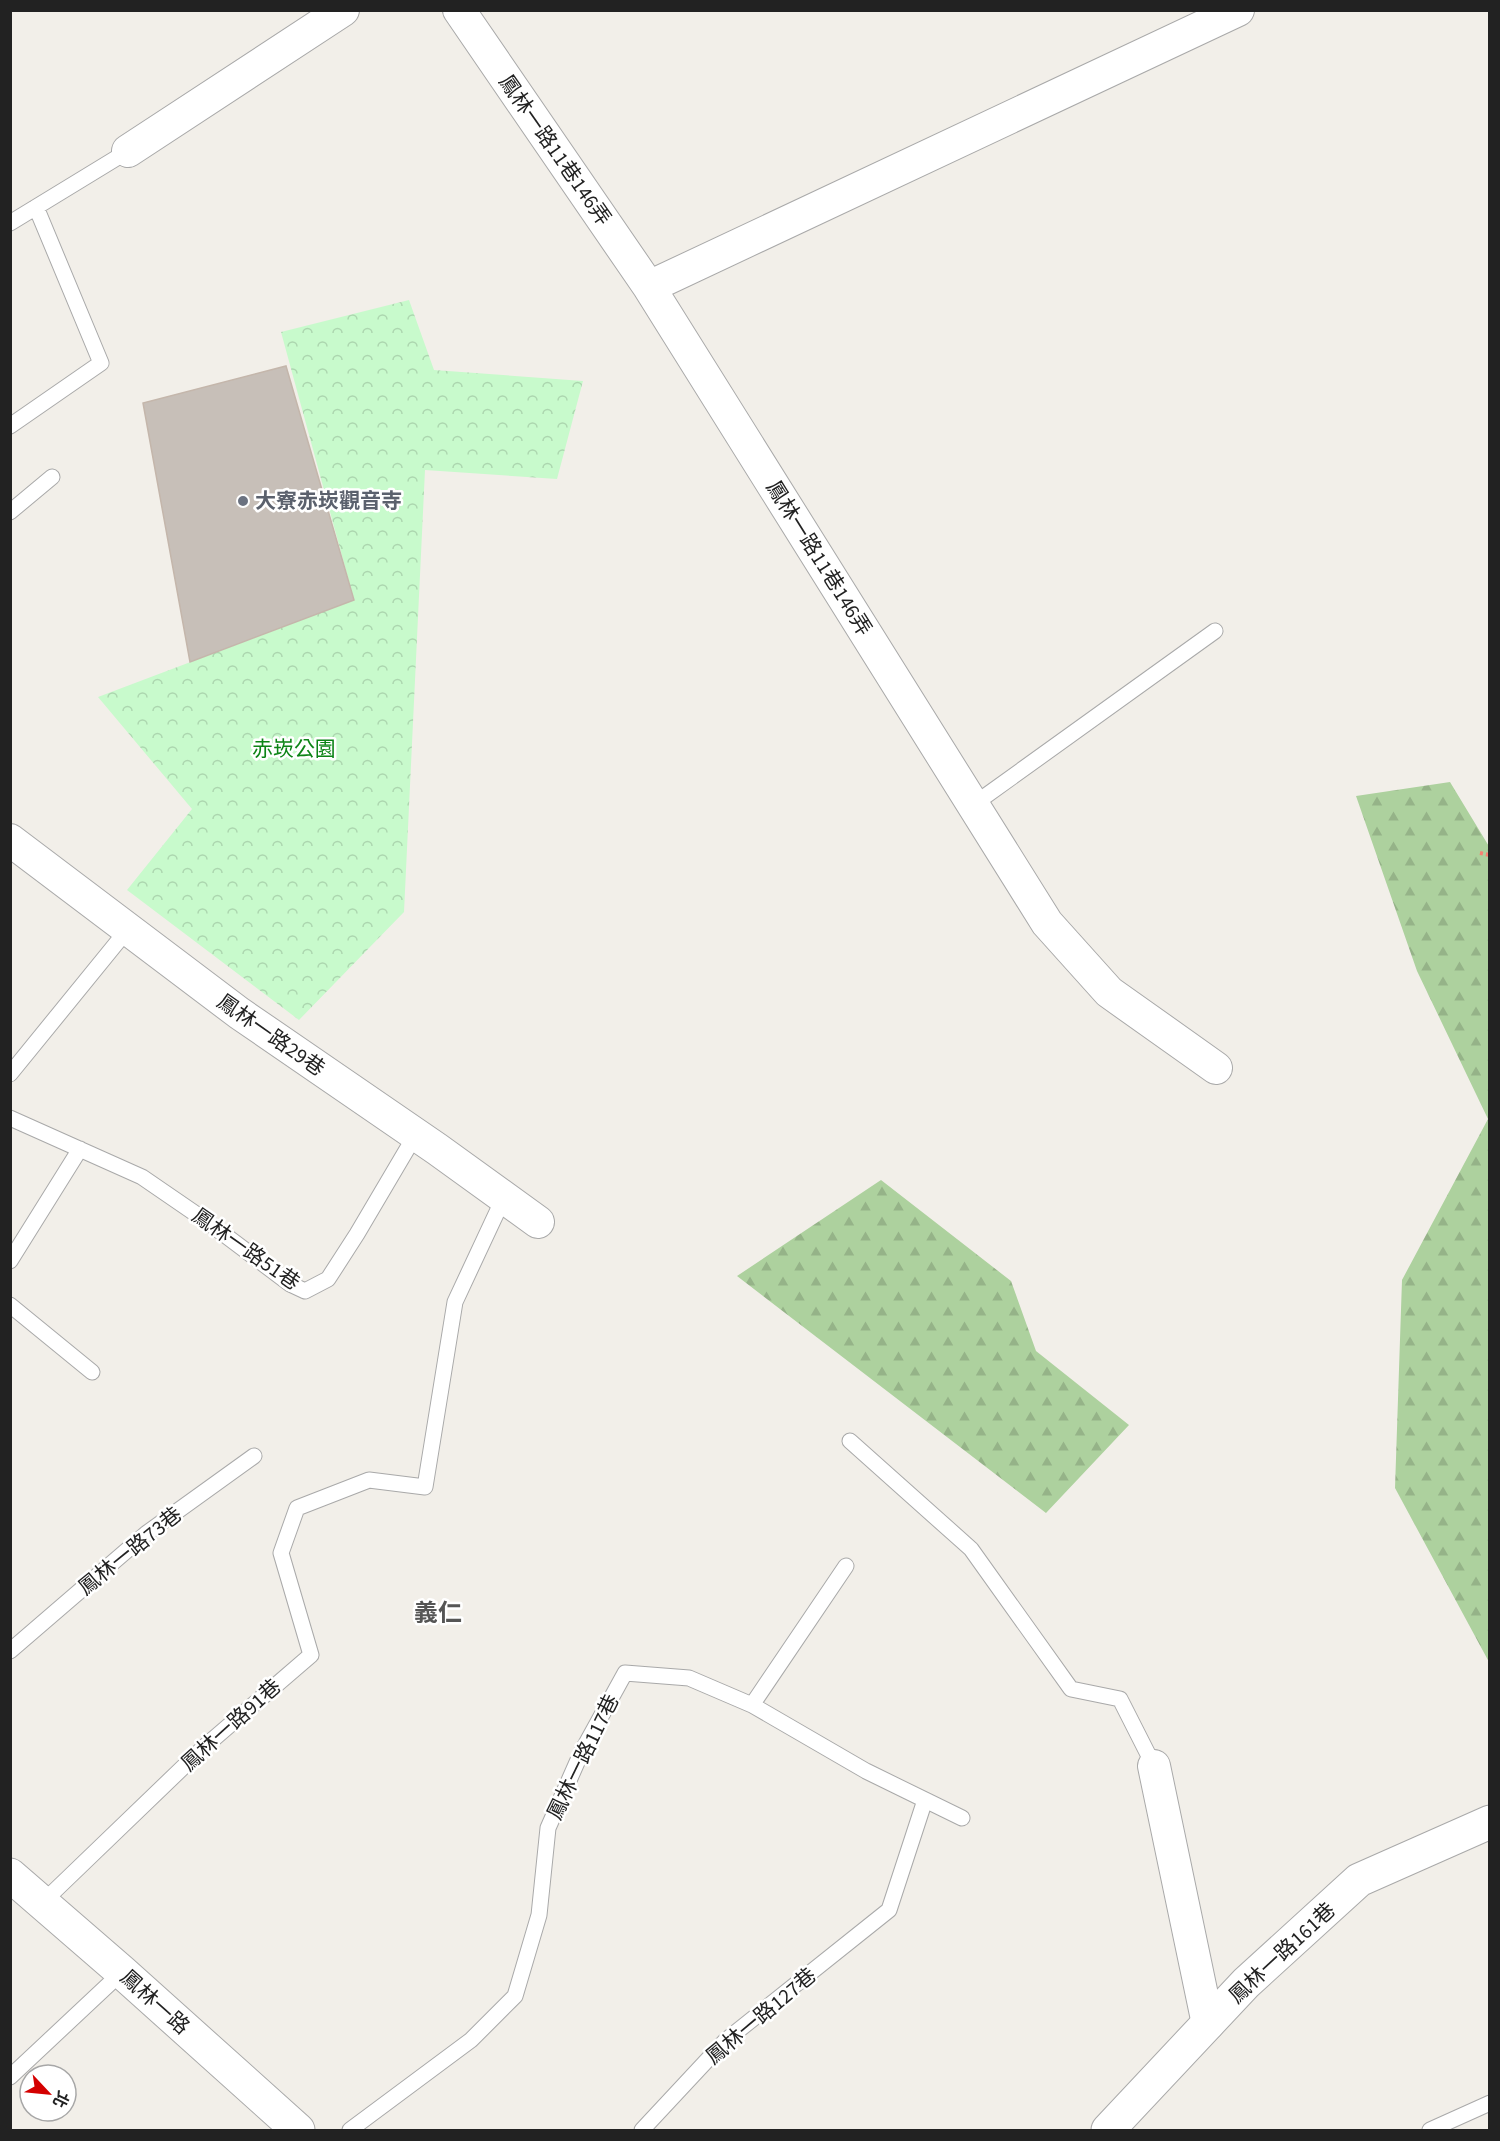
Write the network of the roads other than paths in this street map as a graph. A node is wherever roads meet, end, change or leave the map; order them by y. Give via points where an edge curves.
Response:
1 (343, 10) edge
2 (459, 10) edge
3 (1238, 10) edge
4 (128, 151) joint
5 (36, 207) junction
6 (10, 223) edge
7 (649, 286) junction
8 (10, 426) edge
9 (52, 477) dead end
10 (10, 512) edge
11 (1215, 631) dead end
12 (974, 805) junction
13 (10, 840) edge
14 (128, 929) junction
15 (1216, 1068) dead end
16 (10, 1074) edge
17 (10, 1118) edge
18 (416, 1134) junction
19 (80, 1149) junction
20 (504, 1197) junction
21 (538, 1222) dead end
22 (10, 1261) edge
23 (10, 1305) edge
24 (92, 1372) dead end
25 (850, 1441) dead end
26 (254, 1456) dead end
27 (846, 1566) dead end
28 (10, 1651) edge
29 (752, 1705) junction
30 (1154, 1766) joint
31 (925, 1800) junction
32 (962, 1818) dead end
33 (1490, 1822) edge
34 (10, 1875) edge
35 (42, 1903) junction
36 (122, 1972) junction
37 (1208, 2024) junction
38 (10, 2077) edge
39 (1490, 2103) edge
40 (298, 2130) edge
41 (350, 2130) edge
42 (642, 2130) edge
43 (1108, 2130) edge
44 (1430, 2130) edge

1 - 4 street
2 - 7 street, 鳳林一路11巷146弄
3 - 7 street
4 - 5 lane
5 - 6 lane
5 - 8 lane via 101,363
7 - 12 street, 鳳林一路11巷146弄
9 - 10 lane
11 - 12 lane
12 - 15 street, 鳳林一路11巷146弄 via 1047,923 1109,992
13 - 14 street, 鳳林一路29巷
14 - 16 lane
14 - 18 street, 鳳林一路29巷 via 238,1013
17 - 19 lane, 鳳林一路51巷
18 - 19 lane, 鳳林一路51巷 via 328,1279 305,1291 142,1177
18 - 20 street, 鳳林一路29巷
19 - 22 lane
20 - 21 street, 鳳林一路29巷
20 - 35 lane, 鳳林一路91巷 via 455,1302 425,1487 369,1480 297,1508 280,1553 311,1655 203,1748
23 - 24 lane
25 - 30 lane via 971,1549 1071,1689 1120,1699
26 - 28 lane, 鳳林一路73巷 via 147,1533
27 - 29 lane
29 - 31 lane, 鳳林一路117巷
29 - 41 lane, 鳳林一路117巷 via 689,1678 626,1673 582,1751 548,1828 539,1915 515,1996 471,2040
30 - 37 street
31 - 32 lane, 鳳林一路117巷
31 - 42 lane, 鳳林一路127巷 via 889,1910 725,2041
33 - 37 street, 鳳林一路161巷 via 1359,1880 1246,1983
34 - 35 street, 鳳林一路
35 - 36 street, 鳳林一路
36 - 38 lane
36 - 40 street, 鳳林一路
37 - 43 street, 鳳林一路161巷
39 - 44 lane

